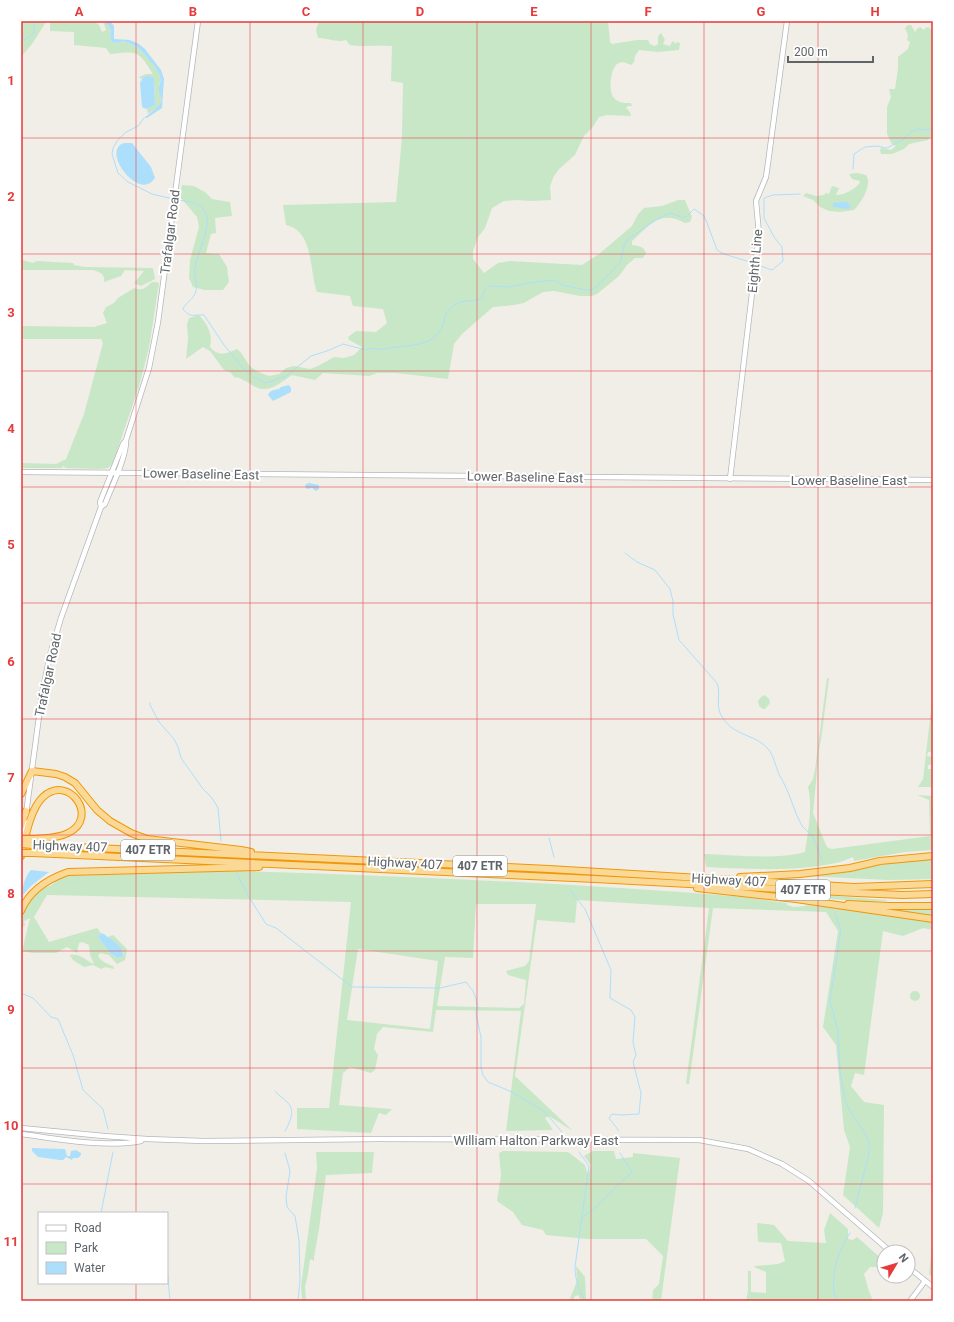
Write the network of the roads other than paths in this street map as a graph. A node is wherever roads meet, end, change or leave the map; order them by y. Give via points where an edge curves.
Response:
1 (198, 21) edge
2 (787, 21) edge
3 (21, 472) edge
4 (114, 473) junction
5 (730, 479) junction
6 (933, 480) edge
7 (32, 771) junction
8 (21, 794) edge
9 (26, 811) junction
10 (21, 826) edge
11 (21, 839) edge
12 (21, 844) edge
13 (21, 848) edge
14 (21, 852) edge
15 (32, 855) junction
16 (21, 856) edge
17 (264, 856) junction
18 (933, 856) edge
19 (306, 866) junction
20 (674, 877) junction
21 (674, 884) junction
22 (933, 884) edge
23 (933, 894) edge
24 (806, 901) junction
25 (933, 906) edge
26 (21, 911) edge
27 (933, 919) edge
28 (21, 1128) edge
29 (21, 1134) edge
30 (147, 1140) junction
31 (882, 1244) edge
32 (916, 1274) edge
33 (925, 1281) junction
34 (933, 1287) edge
35 (910, 1301) edge

1 - 4 main road, Trafalgar Road via 150,368 126,446
2 - 5 main road, Eighth Line via 766,177 756,201 759,227 756,262
3 - 4 main road, Lower Baseline East
4 - 5 main road, Lower Baseline East
4 - 7 main road, Trafalgar Road via 50,655
5 - 6 main road, Lower Baseline East
7 - 8 highway
7 - 9 main road, Trafalgar Road
7 - 17 highway via 65,776 75,783 97,810 110,821 147,839 241,850
9 - 10 highway
9 - 13 main road, Trafalgar Road
11 - 16 highway, bridge via 35,838 49,838 68,834 81,818 78,800 74,795 62,790 52,791 43,797 35,807
12 - 17 highway, Highway 407 / 407 ETR, bridge
14 - 15 highway, Highway 407 / 407 ETR, bridge
15 - 16 highway, bridge
15 - 19 highway, Highway 407 / 407 ETR via 46,853
17 - 20 highway, Highway 407 / 407 ETR
18 - 20 highway via 880,861 850,868 800,874
19 - 21 highway, Highway 407 / 407 ETR
19 - 26 highway via 68,872 47,880 36,890
20 - 22 highway, Highway 407 / 407 ETR via 854,887
21 - 23 highway, Highway 407 / 407 ETR
21 - 24 highway
24 - 25 highway
24 - 27 highway
28 - 30 main road, William Halton Parkway East
29 - 30 main road, William Halton Parkway East via 125,1144
30 - 31 main road, William Halton Parkway East via 699,1140 748,1149 782,1164 809,1181
32 - 33 main road
33 - 34 main road
33 - 35 main road

